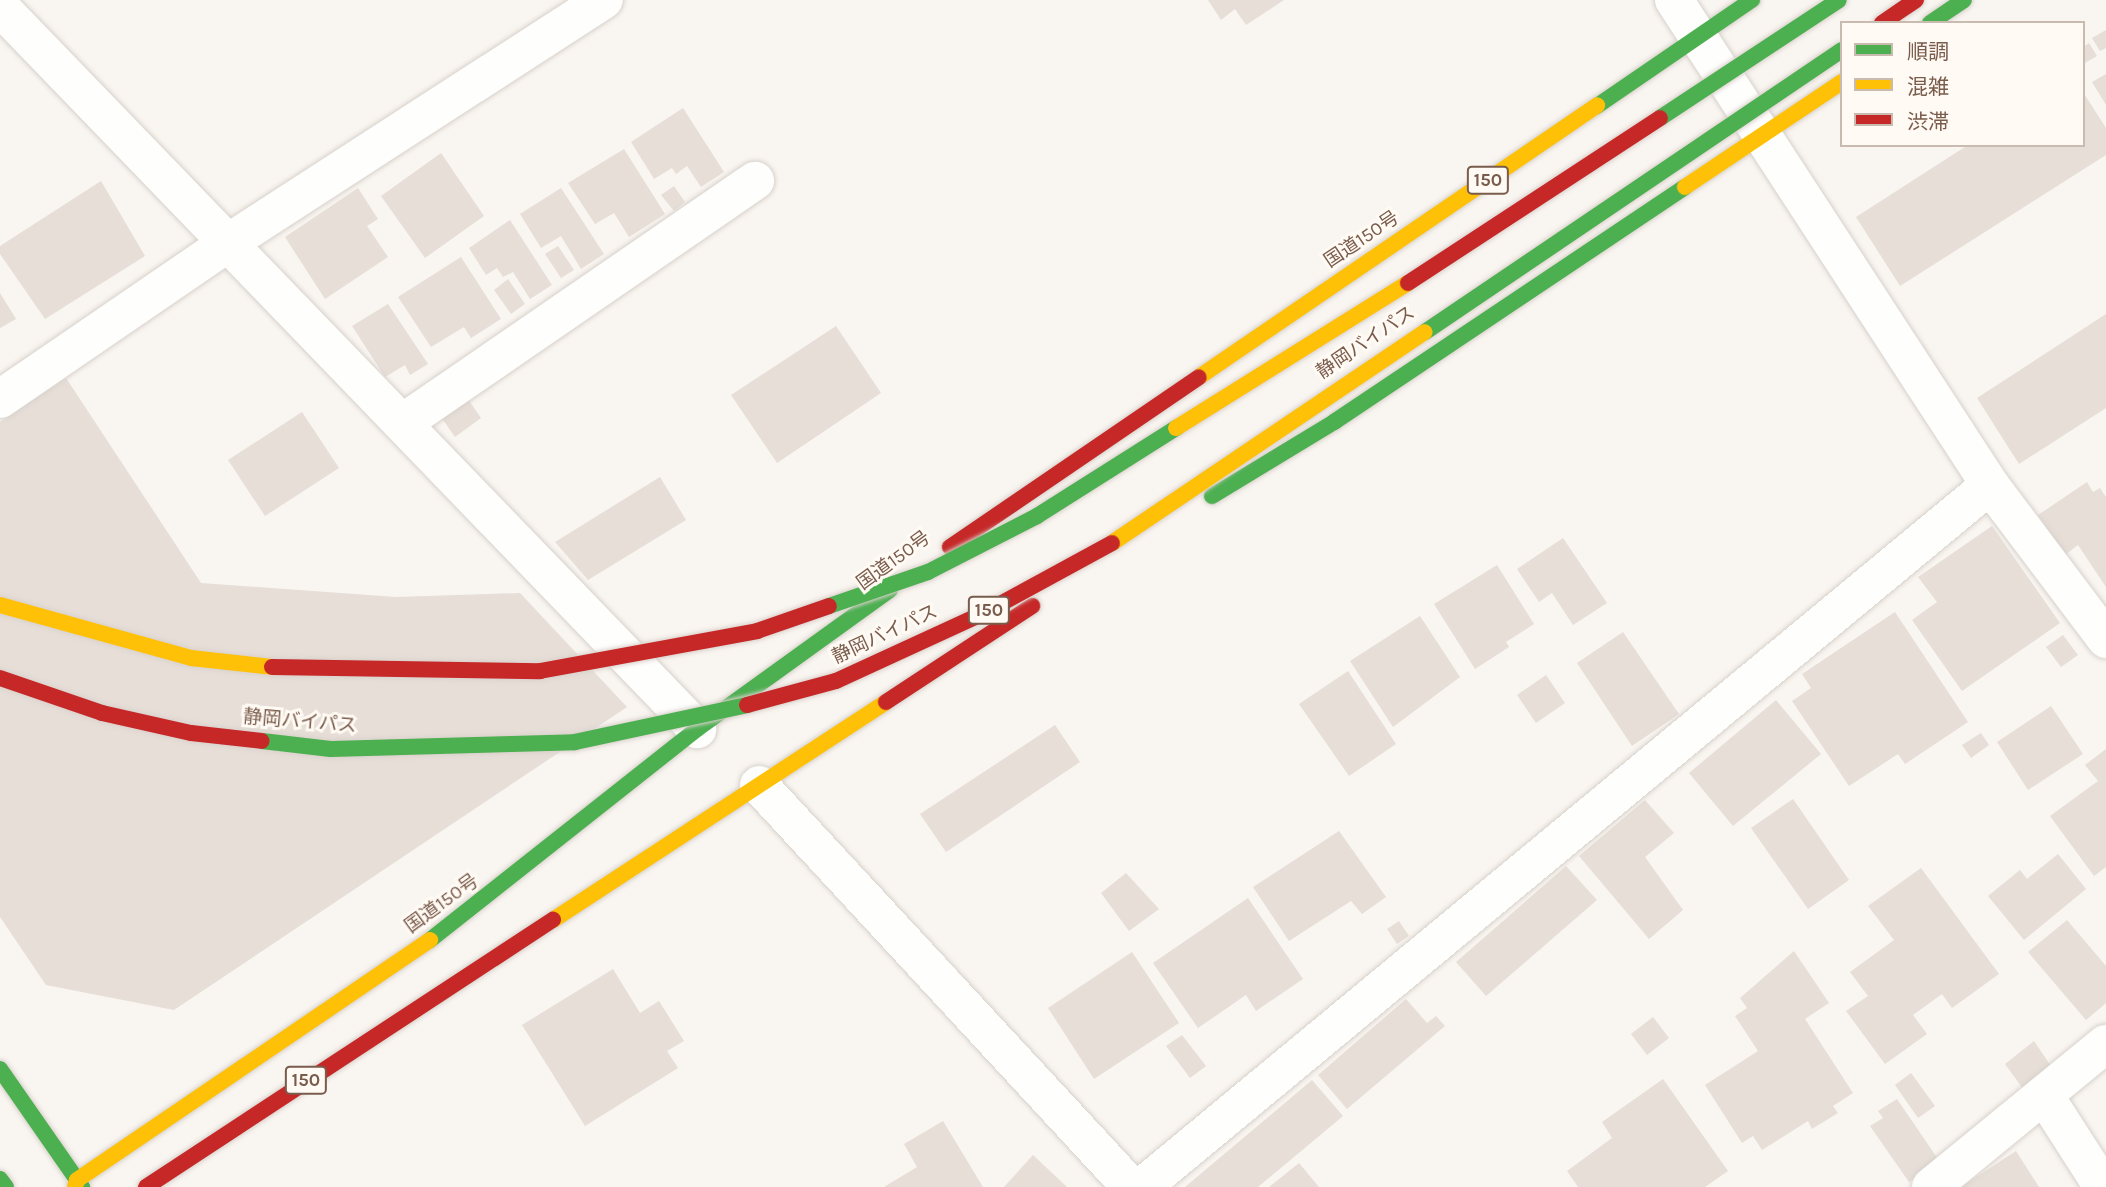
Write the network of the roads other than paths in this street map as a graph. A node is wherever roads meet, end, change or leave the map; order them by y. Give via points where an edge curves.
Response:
1 (604, 0) edge
2 (1674, 0) edge
3 (1752, 0) edge
4 (1839, 0) edge
5 (1916, 0) edge
6 (1964, 0) edge
7 (0, 7) edge
8 (1885, 21) edge
9 (1933, 21) edge
10 (1699, 37) junction
11 (1840, 51) edge
12 (1840, 83) edge
13 (1764, 134) junction
14 (755, 181) dead end
15 (231, 241) junction
16 (0, 399) edge
17 (404, 422) junction
18 (1990, 485) junction
19 (0, 605) edge
20 (2106, 639) edge
21 (0, 678) edge
22 (698, 729) junction
23 (759, 785) junction
24 (2106, 1044) edge
25 (0, 1069) edge
26 (2045, 1095) junction
27 (0, 1179) edge
28 (78, 1185) edge
29 (6, 1187) edge
30 (146, 1187) edge
31 (1131, 1187) edge
32 (1142, 1187) edge
33 (1931, 1187) edge
34 (2103, 1187) edge

1 - 15 street
2 - 10 street
3 - 10 highway, 国道150号 / 150
4 - 19 highway, 静岡バイパス / 150, bridge via 1422,274 1037,516 928,572 757,631 540,671 304,671 191,658
5 - 8 highway
6 - 9 highway
7 - 15 street
10 - 13 street
10 - 22 highway, 国道150号 / 150 via 962,538
11 - 21 highway, 静岡バイパス / 150, bridge via 1116,541 982,614 836,681 711,714 575,742 331,749 191,733 102,713
12 - 13 highway, 150
13 - 18 street
13 - 23 highway, 150 via 1334,422 962,648
14 - 17 street
15 - 16 street
15 - 17 street
17 - 22 street
18 - 20 street
18 - 32 street
22 - 28 highway, 国道150号 / 150 via 459,920
23 - 30 highway, 150
23 - 31 street
24 - 26 street
25 - 28 highway, 国道150号 / 150
26 - 33 street
26 - 34 street
27 - 29 highway

